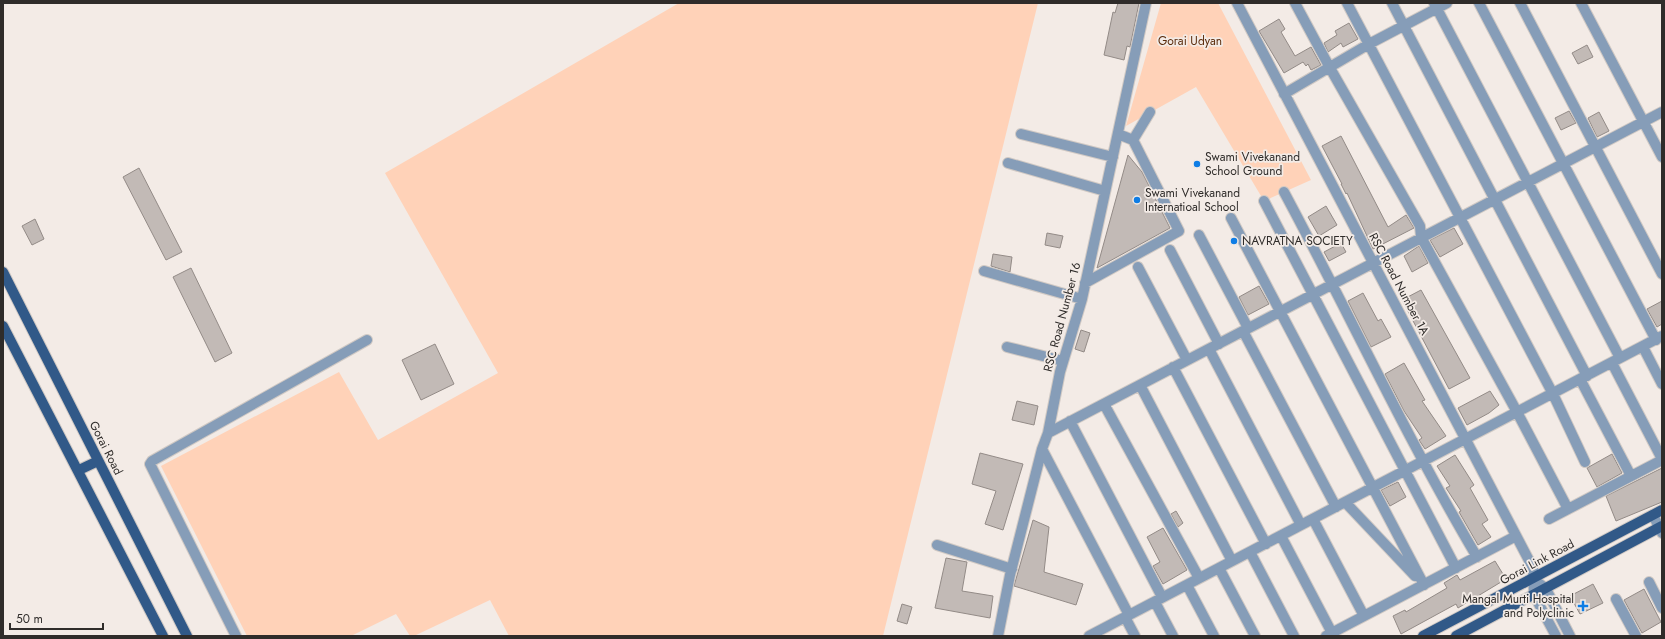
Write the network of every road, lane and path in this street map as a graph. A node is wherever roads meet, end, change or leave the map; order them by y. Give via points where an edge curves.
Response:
1 (1146, 3) edge
2 (1295, 3) edge
3 (1347, 3) edge
4 (1392, 3) edge
5 (1447, 3) edge
6 (1478, 3) edge
7 (1520, 3) edge
8 (1581, 3) edge
9 (1241, 4) edge
10 (1435, 6) edge
11 (1404, 26) junction
12 (1369, 44) junction
13 (1330, 68) junction
14 (1284, 94) junction
15 (1150, 112) dead end
16 (1662, 112) edge
17 (1643, 122) junction
18 (1020, 134) dead end
19 (1118, 134) junction
20 (1133, 140) junction
21 (1595, 147) junction
22 (1113, 157) junction
23 (1662, 157) edge
24 (1008, 163) dead end
25 (1563, 164) junction
26 (1528, 182) junction
27 (1105, 191) junction
28 (1284, 192) dead end
29 (1495, 199) junction
30 (1264, 201) dead end
31 (1231, 218) dead end
32 (1460, 218) junction
33 (1199, 235) dead end
34 (1421, 237) junction
35 (1170, 250) dead end
36 (1373, 263) junction
37 (1138, 267) dead end
38 (984, 271) dead end
39 (3, 272) edge
40 (1662, 274) edge
41 (1085, 283) junction
42 (1333, 284) junction
43 (1313, 294) junction
44 (1082, 299) junction
45 (1280, 311) junction
46 (3, 326) edge
47 (1245, 330) junction
48 (1659, 338) edge
49 (367, 340) dead end
50 (1219, 344) junction
51 (1643, 346) junction
52 (1008, 348) dead end
53 (1209, 349) junction
54 (1187, 360) junction
55 (1616, 360) junction
56 (1063, 361) junction
57 (1173, 367) junction
58 (1584, 377) junction
59 (1662, 384) edge
60 (1140, 385) junction
61 (1553, 394) junction
62 (1104, 404) junction
63 (1517, 412) junction
64 (1070, 421) junction
65 (1048, 433) junction
66 (1466, 439) junction
67 (1042, 449) junction
68 (1662, 460) edge
69 (98, 461) junction
70 (1423, 461) junction
71 (1585, 462) dead end
72 (79, 470) junction
73 (1405, 471) junction
74 (1631, 476) junction
75 (1373, 488) junction
76 (1340, 505) junction
77 (1568, 509) junction
78 (1662, 510) edge
79 (1653, 514) junction
80 (1313, 519) junction
81 (1549, 519) dead end
82 (1301, 525) junction
83 (1661, 529) edge
84 (1281, 536) junction
85 (1516, 536) junction
86 (1266, 544) junction
87 (937, 546) dead end
88 (1250, 552) junction
89 (1477, 557) junction
90 (1232, 561) junction
91 (1219, 568) junction
92 (1456, 568) junction
93 (1012, 569) junction
94 (1199, 578) junction
95 (1533, 579) junction
96 (1649, 582) dead end
97 (1187, 584) junction
98 (1424, 585) junction
99 (1546, 589) junction
100 (1534, 595) junction
101 (1616, 599) dead end
102 (1159, 600) junction
103 (1662, 608) edge
104 (1127, 616) junction
105 (1364, 616) junction
106 (1105, 632) edge
107 (1329, 634) edge
108 (163, 636) edge
109 (187, 636) edge
110 (236, 636) edge
111 (998, 636) edge
112 (1089, 636) edge
113 (1135, 636) edge
114 (1173, 636) edge
115 (1214, 636) edge
116 (1255, 636) edge
117 (1294, 636) edge
118 (1423, 636) edge
119 (1456, 636) edge
120 (1556, 636) edge
121 (1570, 636) edge
122 (1636, 636) edge

1 - 19 street, RSC Road Number 16
2 - 13 street
3 - 12 street
4 - 11 street
5 - 10 street
6 - 25 street
7 - 21 street
8 - 17 street
9 - 14 street, RSC Road Number 1A
10 - 11 street
10 - 26 street
11 - 12 street
11 - 29 street
12 - 13 street
12 - 32 street
13 - 14 street
13 - 34 street via 1420,226
14 - 36 street, RSC Road Number 1A
15 - 20 street
16 - 17 street
17 - 21 street
17 - 23 street
18 - 22 street
19 - 20 street
19 - 22 street, RSC Road Number 16
20 - 41 street via 1179,231
21 - 25 street
21 - 40 street
22 - 27 street, RSC Road Number 16
24 - 27 street
25 - 26 street
25 - 48 street
26 - 29 street
26 - 55 street
27 - 41 street, RSC Road Number 16
28 - 42 street
29 - 32 street
29 - 58 street
30 - 43 street
31 - 45 street
32 - 34 street
32 - 61 street
33 - 47 street
34 - 36 street
34 - 63 street
35 - 50 street
36 - 42 street
36 - 66 street, RSC Road Number 1A
37 - 54 street
38 - 44 street
39 - 69 main road, Gorai Road
41 - 44 street, RSC Road Number 16
42 - 43 street
42 - 70 street
43 - 45 street
43 - 73 street
44 - 56 street, RSC Road Number 16
45 - 47 street
45 - 75 street
46 - 72 main road
47 - 50 street
47 - 76 street
48 - 51 street
49 - 110 street via 150,464
50 - 53 street
51 - 55 street
51 - 59 street
52 - 56 street
53 - 54 street
53 - 82 street
54 - 57 street
55 - 58 street
55 - 68 street
56 - 65 street, RSC Road Number 16
57 - 60 street
57 - 86 street
58 - 61 street
58 - 74 street
60 - 62 street
60 - 90 street
61 - 63 street
61 - 71 street
62 - 64 street
62 - 94 street
63 - 66 street
63 - 77 street
64 - 65 street
64 - 102 street
65 - 67 street, RSC Road Number 16
66 - 70 street
66 - 85 street, RSC Road Number 1A
67 - 93 street, RSC Road Number 16
67 - 104 street
68 - 74 street
69 - 72 main road
69 - 109 main road, Gorai Road
70 - 73 street
70 - 89 street
72 - 108 main road
73 - 75 street
73 - 92 street
74 - 77 street
75 - 76 street
75 - 98 street
76 - 80 street
76 - 98 street
77 - 81 street
78 - 79 main road, Gorai Link Road
79 - 83 street
79 - 95 main road, Gorai Link Road
80 - 82 street
80 - 105 street
82 - 84 street
83 - 99 main road
84 - 86 street
84 - 107 street
85 - 89 street
85 - 95 street, RSC Road Number 1A via 1533,568
86 - 88 street
87 - 93 street
88 - 90 street
88 - 117 street
89 - 92 street
90 - 91 street
91 - 94 street
91 - 116 street
92 - 98 street
93 - 111 street, RSC Road Number 16
94 - 97 street
95 - 99 street
95 - 100 street, RSC Road Number 1A
95 - 118 main road, Gorai Link Road
96 - 103 street
97 - 102 street
97 - 115 street
98 - 105 street
99 - 100 main road
99 - 121 street
100 - 119 main road
100 - 120 street
101 - 122 street
102 - 104 street
102 - 114 street
104 - 106 street
104 - 113 street
105 - 107 street
106 - 112 street

